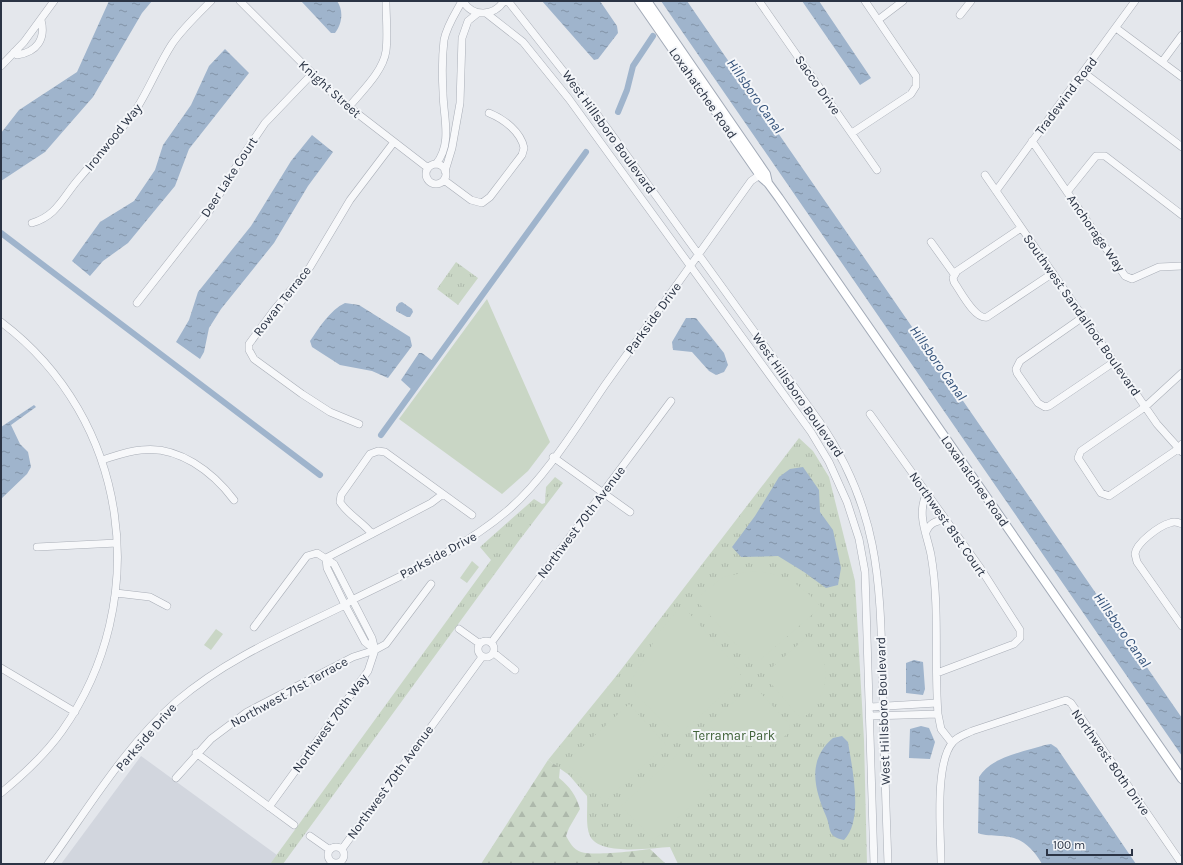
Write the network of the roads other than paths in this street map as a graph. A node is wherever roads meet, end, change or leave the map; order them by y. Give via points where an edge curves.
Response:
1 (54, 1) edge
2 (211, 1) edge
3 (240, 1) edge
4 (386, 1) edge
5 (462, 1) edge
6 (504, 1) edge
7 (508, 1) edge
8 (639, 1) edge
9 (647, 1) edge
10 (760, 1) edge
11 (865, 1) edge
12 (903, 1) edge
13 (971, 1) edge
14 (1136, 1) edge
15 (478, 12) junction
16 (486, 13) junction
17 (960, 15) dead end
18 (42, 20) junction
19 (878, 20) junction
20 (1116, 28) junction
21 (1182, 36) edge
22 (14, 52) junction
23 (1162, 62) junction
24 (1, 66) edge
25 (1083, 72) junction
26 (312, 74) junction
27 (1182, 77) edge
28 (348, 108) junction
29 (489, 113) dead end
30 (852, 133) junction
31 (1032, 141) junction
32 (394, 142) junction
33 (1182, 148) edge
34 (436, 164) junction
35 (428, 168) junction
36 (877, 170) dead end
37 (445, 171) junction
38 (762, 173) junction
39 (985, 175) dead end
40 (444, 180) junction
41 (996, 191) junction
42 (1067, 192) junction
43 (1182, 215) edge
44 (32, 223) dead end
45 (1021, 228) junction
46 (931, 242) dead end
47 (698, 255) junction
48 (691, 266) junction
49 (1182, 266) edge
50 (1052, 273) junction
51 (954, 274) junction
52 (137, 304) dead end
53 (1083, 317) junction
54 (1, 322) edge
55 (1114, 362) junction
56 (1182, 373) edge
57 (671, 401) dead end
58 (1145, 407) junction
59 (870, 414) dead end
60 (359, 424) dead end
61 (1181, 448) edge
62 (553, 457) junction
63 (102, 460) junction
64 (604, 492) junction
65 (927, 493) junction
66 (443, 494) junction
67 (234, 500) dead end
68 (630, 512) dead end
69 (472, 515) dead end
70 (945, 520) junction
71 (1182, 524) edge
72 (926, 532) junction
73 (372, 534) junction
74 (117, 544) junction
75 (37, 547) dead end
76 (326, 558) junction
77 (337, 570) junction
78 (329, 573) junction
79 (431, 584) dead end
80 (116, 593) junction
81 (352, 600) junction
82 (346, 605) junction
83 (166, 606) dead end
84 (1182, 626) edge
85 (254, 627) dead end
86 (459, 629) dead end
87 (368, 630) junction
88 (361, 634) junction
89 (491, 643) junction
90 (480, 644) junction
91 (375, 650) junction
92 (494, 654) junction
93 (482, 657) junction
94 (1, 668) edge
95 (515, 670) dead end
96 (937, 673) junction
97 (937, 703) junction
98 (870, 707) junction
99 (883, 707) junction
100 (75, 712) junction
101 (938, 714) junction
102 (870, 716) junction
103 (883, 716) junction
104 (952, 743) junction
105 (196, 753) junction
106 (176, 778) dead end
107 (1182, 779) edge
108 (1, 794) edge
109 (269, 807) junction
110 (294, 825) dead end
111 (310, 836) dead end
112 (342, 849) junction
113 (330, 850) junction
114 (346, 862) edge
115 (331, 863) edge
116 (48, 864) edge
117 (874, 864) edge
118 (888, 864) edge
119 (941, 864) edge
120 (1182, 864) edge

1 - 18 street
2 - 44 street, Ironwood Way via 172,45 143,98 118,135 50,215
3 - 26 street, Knight Street
4 - 28 street via 386,51 383,60 379,69
5 - 15 street
5 - 34 street via 444,41 442,92 446,139
6 - 16 street via 497,9
7 - 47 street, West Hillsboro Boulevard via 590,105
8 - 38 main road, Loxahatchee Road
9 - 38 main road, Loxahatchee Road
10 - 30 street, Sacco Drive
11 - 19 street
12 - 19 street
13 - 17 street
14 - 20 street, Tradewind Road
15 - 16 street
15 - 37 street via 468,21 462,38 460,103
16 - 48 street, West Hillsboro Boulevard via 523,42 556,82
18 - 22 street
18 - 22 street via 44,29 40,43 25,54 17,56
19 - 30 street via 916,76 916,86 911,94
20 - 23 street
20 - 25 street, Tradewind Road
21 - 23 street
22 - 24 street
23 - 27 street
25 - 31 street, Tradewind Road
25 - 33 street
26 - 28 street, Knight Street
26 - 52 street, Deer Lake Court via 265,123 210,210
28 - 32 street, Knight Street
29 - 40 street via 505,121 521,140 524,148 522,155 484,202 474,202
30 - 36 street, Sacco Drive
31 - 41 street, Tradewind Road
31 - 42 street, Anchorage Way
32 - 35 street, Knight Street
32 - 60 street, Rowan Terrace via 350,200 310,268 249,344 254,359 302,394 330,412
34 - 35 street
34 - 37 street via 442,166
35 - 40 street via 426,175 430,182 437,184
37 - 40 street
38 - 47 street, Parkside Drive via 752,181
38 - 107 main road, Loxahatchee Road
39 - 41 street, Southwest Sandalfoot Boulevard
41 - 45 street, Southwest Sandalfoot Boulevard
42 - 43 street via 1096,156 1101,154
42 - 49 street, Anchorage Way via 1128,278 1136,278 1160,267
45 - 50 street, Southwest Sandalfoot Boulevard
45 - 51 street
46 - 51 street
47 - 48 street, Parkside Drive
47 - 99 street, West Hillsboro Boulevard via 821,423 853,480 868,524 877,564
48 - 62 street, Parkside Drive
48 - 98 street, West Hillsboro Boulevard via 811,432 843,491 856,531 865,572
50 - 51 street via 983,318 976,314 954,282
50 - 53 street, Southwest Sandalfoot Boulevard
53 - 55 street, Southwest Sandalfoot Boulevard
53 - 55 street via 1017,364 1017,373 1025,385 1041,406 1049,406
54 - 63 street via 42,358 64,386 91,432
55 - 58 street, Southwest Sandalfoot Boulevard
56 - 58 street
57 - 64 street, Northwest 70th Avenue
58 - 61 street, Southwest Sandalfoot Boulevard
58 - 61 street via 1078,454 1080,462 1101,493 1105,496 1113,494
59 - 65 street, Northwest 81st Court
62 - 64 street
62 - 81 street, Parkside Drive via 521,498 484,530 459,547
63 - 67 street via 142,449 171,453 184,457 210,474 222,484
63 - 74 street via 115,517
64 - 68 street
64 - 89 street, Northwest 70th Avenue
65 - 70 street, Northwest 81st Court
65 - 72 street via 921,510
66 - 69 street
66 - 73 street
66 - 73 street via 385,452 370,454 341,495 340,502 345,510 366,525
70 - 72 street via 929,525
70 - 96 street, Northwest 81st Court via 979,566 1020,630 1020,638 1014,644
71 - 84 street via 1166,524 1140,542 1135,552 1137,562
72 - 96 street via 932,564
73 - 76 street
74 - 75 street
74 - 80 street
76 - 77 street
76 - 78 street
76 - 85 street via 317,553 307,556
77 - 78 street
77 - 81 street
78 - 82 street
79 - 91 street via 386,644
80 - 83 street via 150,597
80 - 100 street via 100,662
81 - 82 street, Parkside Drive
81 - 87 street
82 - 88 street
82 - 116 street, Parkside Drive via 225,666 177,701 126,756
86 - 90 street
87 - 88 street
87 - 91 street
88 - 91 street via 365,642
89 - 90 street via 484,641
89 - 92 street via 494,646
90 - 93 street via 478,652
91 - 105 street, Northwest 71st Terrace via 353,657 247,712 228,724
91 - 109 street, Northwest 70th Way via 368,671
92 - 93 street
92 - 95 street
93 - 112 street, Northwest 70th Avenue
94 - 100 street
96 - 97 street
97 - 99 street
97 - 101 street
98 - 99 street
98 - 102 street, West Hillsboro Boulevard
99 - 103 street, West Hillsboro Boulevard
100 - 108 street via 44,754
101 - 103 street
101 - 104 street via 941,729
102 - 103 street
102 - 117 street, West Hillsboro Boulevard
103 - 118 street, West Hillsboro Boulevard
104 - 119 street via 945,757 941,777
104 - 120 street, Northwest 80th Drive via 972,732 1066,700 1075,709
105 - 106 street, Northwest 71st Terrace
105 - 109 street
109 - 110 street
111 - 113 street
112 - 113 street via 336,847
112 - 114 street
113 - 115 street via 328,856
114 - 115 street

